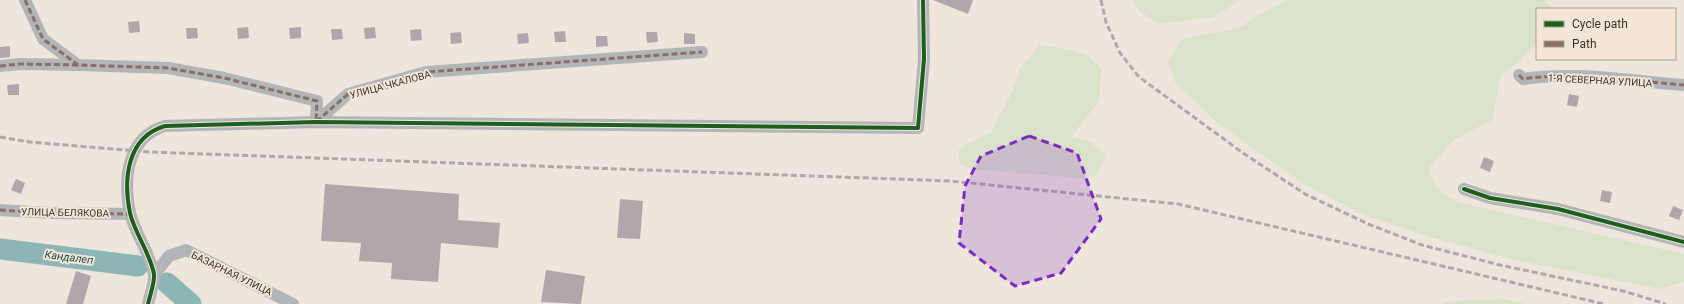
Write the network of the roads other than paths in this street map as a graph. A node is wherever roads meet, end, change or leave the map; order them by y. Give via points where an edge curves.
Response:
1 (25, 0) edge
2 (923, 0) edge
3 (702, 52) dead end
4 (78, 65) junction
5 (0, 66) edge
6 (1519, 75) dead end
7 (1684, 85) edge
8 (316, 122) junction
9 (1464, 189) dead end
10 (0, 210) edge
11 (130, 214) junction
12 (1684, 242) edge
13 (154, 275) junction
14 (148, 304) edge
15 (293, 304) edge

1 - 4 street via 43,39
2 - 8 street via 924,59 918,128
3 - 8 street, УЛИЦА ЧКАЛОВА via 426,72 348,94
4 - 5 street
4 - 8 street via 168,68 224,78 317,101
6 - 7 street, 1-Я СЕВЕРНАЯ УЛИЦА via 1523,80 1543,76 1578,77
8 - 11 street via 165,126 153,130 142,138 134,150 128,178
9 - 12 street via 1490,198 1558,209
10 - 11 street, УЛИЦА БЕЛЯКОВА
11 - 13 street
13 - 14 street
13 - 15 street, БАЗАРНАЯ УЛИЦА via 169,256 186,250

